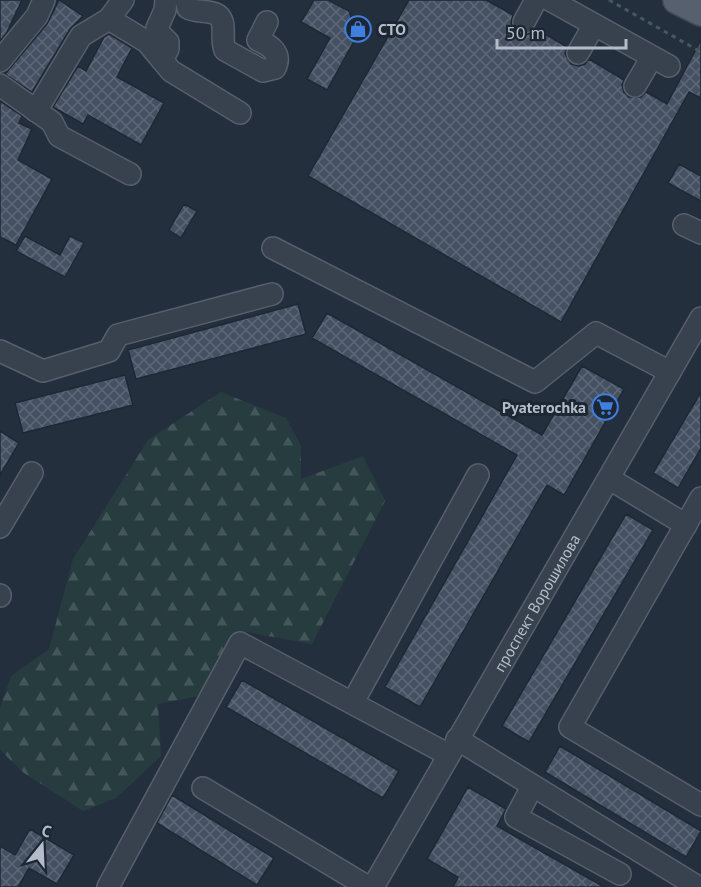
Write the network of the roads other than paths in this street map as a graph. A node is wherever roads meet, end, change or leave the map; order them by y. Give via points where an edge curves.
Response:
1 (44, 0) edge
2 (123, 0) edge
3 (166, 0) edge
4 (186, 0) edge
5 (536, 0) edge
6 (550, 0) edge
7 (576, 6) edge
8 (109, 19) junction
9 (267, 22) dead end
10 (524, 22) dead end
11 (594, 25) junction
12 (578, 53) dead end
13 (162, 60) junction
14 (0, 61) edge
15 (0, 85) edge
16 (635, 86) dead end
17 (36, 111) junction
18 (240, 113) dead end
19 (130, 174) dead end
20 (273, 248) dead end
21 (272, 294) dead end
22 (701, 318) edge
23 (0, 351) edge
24 (670, 372) junction
25 (32, 473) dead end
26 (478, 475) dead end
27 (610, 479) junction
28 (701, 498) edge
29 (686, 525) junction
30 (0, 527) edge
31 (353, 702) junction
32 (453, 747) junction
33 (532, 786) junction
34 (203, 788) dead end
35 (701, 805) edge
36 (621, 874) dead end
37 (108, 887) edge
38 (368, 887) edge
39 (373, 887) edge
40 (698, 887) edge

1 - 14 street via 37,16
2 - 8 street
3 - 13 street via 157,28 168,42
4 - 9 street via 192,10 216,13 223,23 225,50 263,71 275,68 278,61 277,53 258,40
5 - 10 street
6 - 7 street
7 - 11 street
8 - 13 street via 147,42
8 - 17 street via 81,36
11 - 12 street
11 - 16 street via 661,61
13 - 18 street via 171,71
15 - 17 street
17 - 19 street via 52,122 59,136
20 - 24 street via 535,382 596,333
21 - 23 street via 118,335 109,351 43,370
22 - 24 street, проспект Ворошилова
24 - 27 street, проспект Ворошилова
25 - 30 street
26 - 31 street
27 - 29 street
27 - 32 street, проспект Ворошилова
28 - 29 street
29 - 35 street via 570,727
31 - 32 street
31 - 37 street via 240,643
32 - 33 street
32 - 39 street, проспект Ворошилова
33 - 36 street via 516,817
33 - 40 street
34 - 38 street

